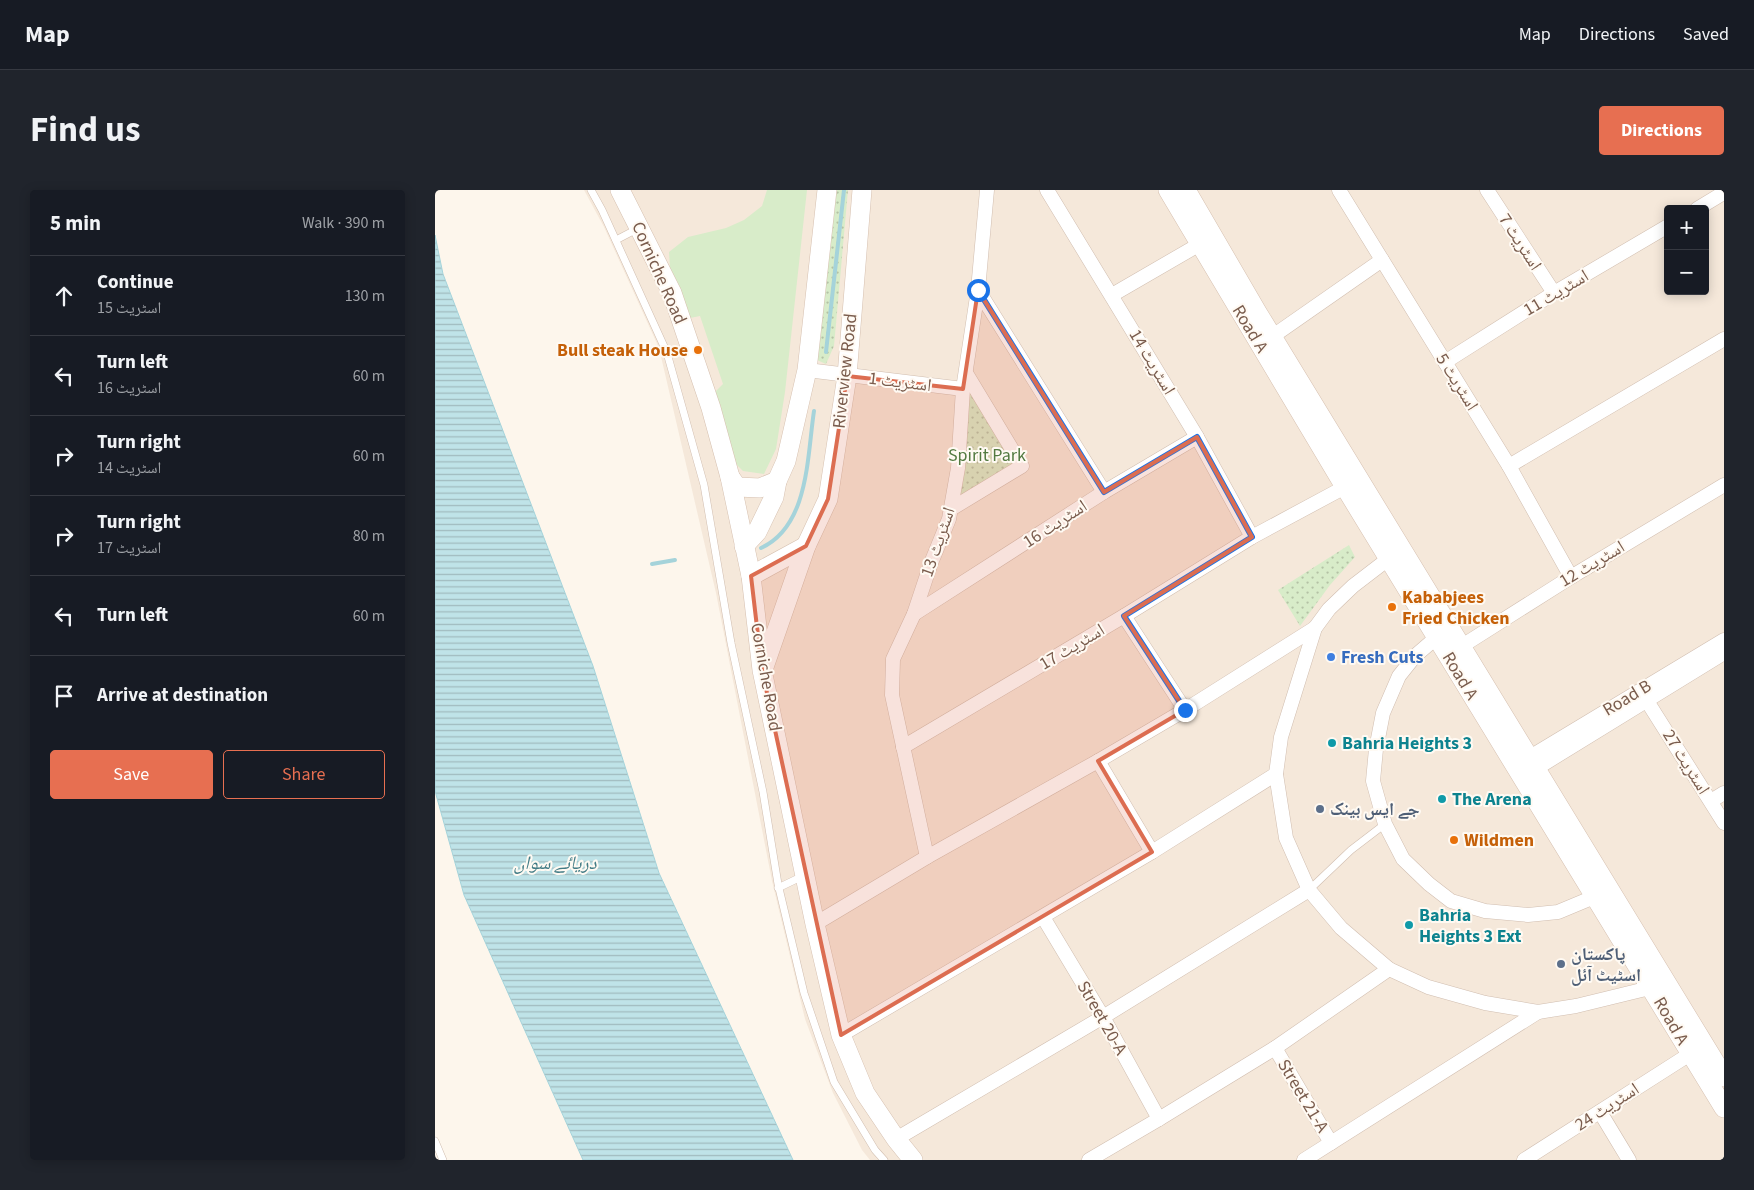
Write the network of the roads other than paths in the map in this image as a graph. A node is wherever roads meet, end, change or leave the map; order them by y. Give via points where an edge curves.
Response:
1 (591, 190) edge
2 (620, 190) edge
3 (827, 190) edge
4 (862, 190) edge
5 (987, 190) edge
6 (1047, 190) edge
7 (1168, 190) edge
8 (1186, 190) edge
9 (1339, 190) edge
10 (1487, 190) edge
11 (1721, 195) edge
12 (1704, 205) edge
13 (639, 228) junction
14 (1664, 228) edge
15 (616, 240) junction
16 (1200, 244) junction
17 (1382, 260) junction
18 (978, 290) junction
19 (1554, 293) junction
20 (1112, 295) junction
21 (1273, 336) junction
22 (1724, 339) edge
23 (1445, 362) junction
24 (807, 370) junction
25 (966, 373) junction
26 (847, 376) junction
27 (963, 389) junction
28 (1197, 437) junction
29 (1509, 466) junction
30 (730, 477) junction
31 (777, 481) junction
32 (1724, 485) edge
33 (1345, 487) junction
34 (1104, 492) junction
35 (951, 509) junction
36 (1252, 537) junction
37 (745, 546) junction
38 (806, 546) junction
39 (1396, 553) junction
40 (751, 576) junction
41 (1571, 577) junction
42 (914, 614) junction
43 (1124, 616) junction
44 (1315, 628) junction
45 (1437, 637) junction
46 (1724, 640) edge
47 (1462, 646) junction
48 (1724, 654) edge
49 (762, 670) junction
50 (1647, 701) junction
51 (1185, 710) junction
52 (903, 747) junction
53 (1098, 761) junction
54 (1533, 762) junction
55 (1276, 774) junction
56 (1724, 793) edge
57 (1711, 801) junction
58 (1724, 823) edge
59 (1385, 824) junction
60 (1151, 852) junction
61 (927, 857) junction
62 (805, 875) junction
63 (779, 888) junction
64 (1309, 890) junction
65 (1594, 897) junction
66 (1043, 917) junction
67 (815, 924) junction
68 (1389, 969) junction
69 (1659, 986) junction
70 (1538, 1012) junction
71 (1103, 1017) junction
72 (841, 1036) junction
73 (1275, 1048) junction
74 (1690, 1054) junction
75 (1724, 1077) edge
76 (1724, 1108) edge
77 (1600, 1112) junction
78 (1159, 1120) junction
79 (896, 1139) junction
80 (435, 1141) edge
81 (1331, 1143) junction
82 (443, 1160) edge
83 (884, 1160) edge
84 (913, 1160) edge
85 (1089, 1160) edge
86 (1304, 1160) edge
87 (1524, 1160) edge
88 (1629, 1160) edge

1 - 15 lane
2 - 13 street, Corniche Road
3 - 24 street
4 - 26 street, Riverview Road
5 - 18 street, اسٹریٹ 13
6 - 20 street, اسٹریٹ 14
7 - 16 street, Road A
8 - 21 street, Road A
9 - 17 street, اسٹریٹ 5
10 - 19 street, اسٹریٹ 7
11 - 12 street
13 - 15 lane
13 - 30 street, Corniche Road via 672,294 711,408
14 - 19 street, اسٹریٹ 11
15 - 63 lane via 667,352 704,485
16 - 20 street
16 - 33 street, Road A
17 - 21 street
17 - 23 street, اسٹریٹ 5
18 - 25 street, اسٹریٹ 13
18 - 34 street
19 - 23 street, اسٹریٹ 11
20 - 28 street, اسٹریٹ 14
21 - 39 street, Road A
22 - 29 street
23 - 29 street, اسٹریٹ 5
24 - 26 street, اسٹریٹ 1
24 - 31 street via 786,461
25 - 27 street, اسٹریٹ 13
25 - 35 street via 1021,466
26 - 27 street, اسٹریٹ 1
26 - 38 street, Riverview Road via 828,500
27 - 35 street, اسٹریٹ 13 via 958,468
28 - 34 street, اسٹریٹ 16
28 - 36 street, اسٹریٹ 14
29 - 41 street, اسٹریٹ 5
30 - 31 street via 737,486 759,488
30 - 37 street, Corniche Road
31 - 37 street via 774,497 757,532
32 - 41 street, اسٹریٹ 12
33 - 36 street, اسٹریٹ 17
33 - 39 street, Road A
34 - 42 street, اسٹریٹ 16
35 - 42 street, اسٹریٹ 13
36 - 43 street, اسٹریٹ 17
37 - 40 street, Corniche Road
38 - 40 street
38 - 49 street, Riverview Road
39 - 44 street via 1353,586
39 - 45 street, Road A
39 - 47 street, Road A
40 - 49 street, Corniche Road
41 - 47 street, اسٹریٹ 12
42 - 52 street, اسٹریٹ 13 via 893,660 892,695
43 - 51 street
43 - 52 street, اسٹریٹ 17
44 - 51 street
44 - 55 street via 1281,736
45 - 59 street via 1399,676 1383,713 1373,781
45 - 65 street, Road A
46 - 54 street, Road B
47 - 54 street, Road A
48 - 50 street, Road B
49 - 62 street, Corniche Road
50 - 54 street, Road B
50 - 57 street, اسٹریٹ 27
51 - 53 street
52 - 61 street, اسٹریٹ 13
53 - 60 street
53 - 61 street
54 - 69 street, Road A
55 - 60 street
55 - 64 street via 1287,838
56 - 57 street
57 - 58 street, اسٹریٹ 27
59 - 64 lane via 1351,850
59 - 65 street via 1403,859 1451,901 1485,911 1528,915 1558,912
60 - 66 street
61 - 67 street
62 - 63 lane
62 - 67 street, Corniche Road
63 - 83 lane via 804,993 834,1082
64 - 68 street via 1341,928
64 - 71 street
65 - 69 street, Road A
66 - 71 street, Street 20-A
66 - 72 street
67 - 72 street, Corniche Road
68 - 70 street via 1428,987 1485,1003
68 - 73 street
69 - 70 street
69 - 74 street, Road A
69 - 75 street, Road A
70 - 81 street
71 - 78 street, Street 20-A
71 - 79 street
72 - 79 street, Corniche Road via 865,1093
73 - 78 street
73 - 81 street, Street 21-A
74 - 76 street, Road A
74 - 77 street, اسٹریٹ 24
77 - 87 street, اسٹریٹ 24
77 - 88 street
78 - 85 street
79 - 84 street, Corniche Road
80 - 82 lane
81 - 86 street

